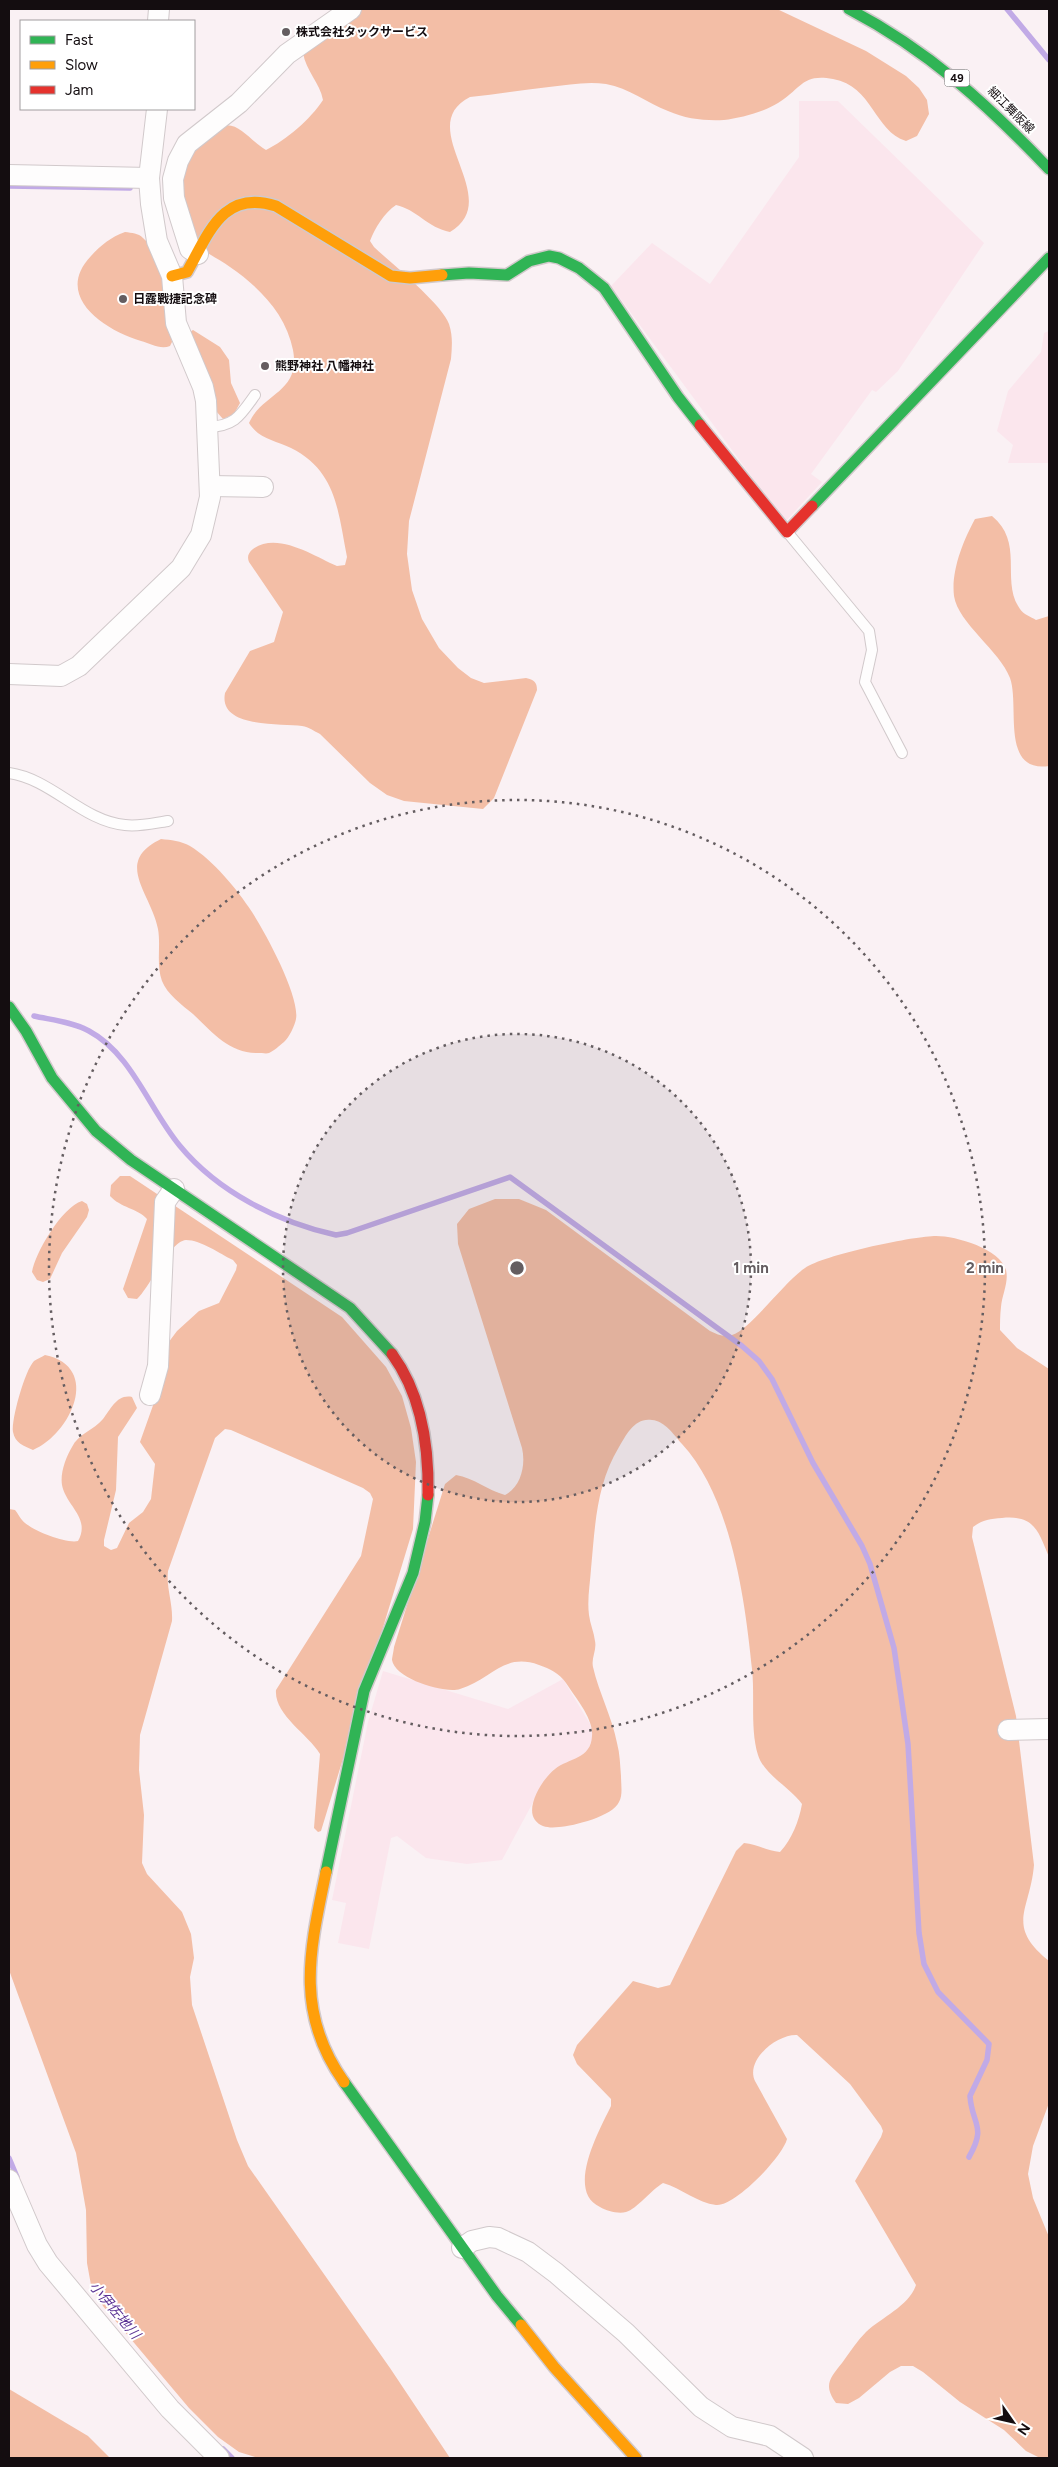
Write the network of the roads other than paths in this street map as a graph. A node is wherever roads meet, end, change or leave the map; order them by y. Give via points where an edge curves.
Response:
1 (351, 9) edge
2 (849, 9) edge
3 (157, 110) edge
4 (1049, 169) edge
5 (9, 175) edge
6 (149, 178) junction
7 (198, 254) junction
8 (1049, 258) edge
9 (172, 276) junction
10 (255, 395) dead end
11 (208, 427) junction
12 (210, 486) junction
13 (263, 487) dead end
14 (787, 532) junction
15 (9, 674) edge
16 (902, 753) dead end
17 (9, 773) edge
18 (168, 822) dead end
19 (9, 1007) edge
20 (174, 1189) junction
21 (150, 1395) dead end
22 (1049, 1729) edge
23 (1008, 1730) dead end
24 (9, 2180) edge
25 (462, 2248) junction
26 (220, 2458) edge
27 (636, 2458) edge
28 (803, 2458) edge

1 - 7 street via 290,50 239,103 187,144 173,179 174,198 190,249
2 - 4 street, 細江舞阪線 / 49 via 902,38 963,83
3 - 6 street
5 - 6 street
6 - 9 street via 157,241
7 - 9 street via 187,272
7 - 14 street via 226,211 253,199 276,206 375,268 409,280 464,273 508,275 530,260 541,257 567,262 594,277 604,288 678,397
8 - 14 street
9 - 11 street via 176,324 203,387
10 - 11 lane via 238,418 221,426
11 - 12 street
12 - 13 street
12 - 15 street via 201,535 168,583 70,672 50,677
14 - 16 lane via 869,631 872,650 865,682
17 - 18 lane via 38,782 108,822 126,825
19 - 20 street via 52,1078 80,1114 113,1146
20 - 21 street via 165,1202 158,1366
20 - 25 street via 321,1288 375,1332 413,1391 423,1425 428,1460 424,1531 404,1599 364,1690 312,1942 308,1981 314,2021 328,2058
22 - 23 street
24 - 26 street via 42,2255 170,2409
25 - 27 street via 525,2332
25 - 28 street via 489,2236 528,2252 626,2333 701,2406 732,2427 770,2436

